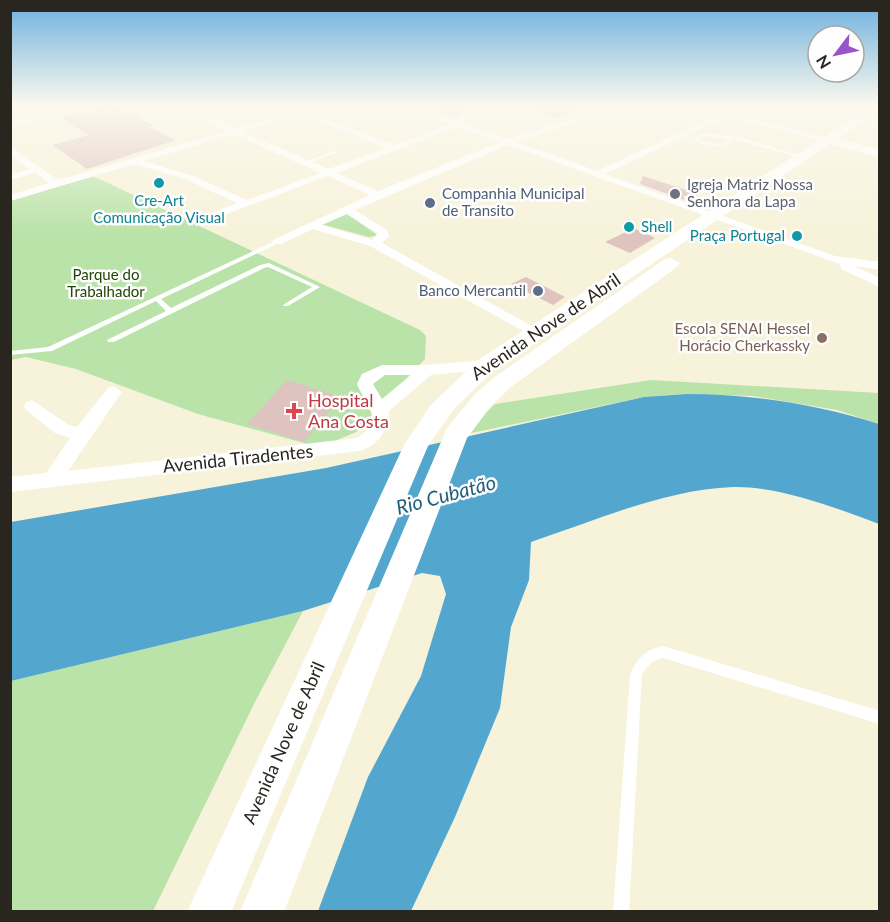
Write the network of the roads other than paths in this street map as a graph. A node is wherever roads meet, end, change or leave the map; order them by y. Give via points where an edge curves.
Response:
1 (196, 147) edge
2 (269, 147) edge
3 (393, 147) edge
4 (496, 147) edge
5 (522, 147) edge
6 (655, 147) edge
7 (763, 147) edge
8 (824, 147) edge
9 (829, 147) edge
10 (856, 147) edge
11 (10, 150) edge
12 (336, 152) dead end
13 (879, 153) edge
14 (801, 157) junction
15 (169, 159) junction
16 (136, 161) junction
17 (304, 163) junction
18 (37, 170) junction
19 (326, 173) junction
20 (597, 174) junction
21 (10, 177) edge
22 (190, 177) junction
23 (57, 184) junction
24 (378, 195) junction
25 (10, 198) edge
26 (244, 203) junction
27 (347, 208) junction
28 (216, 215) dead end
29 (713, 216) junction
30 (730, 222) junction
31 (314, 226) junction
32 (277, 242) joint
33 (374, 244) junction
34 (833, 259) junction
35 (879, 268) edge
36 (879, 282) edge
37 (156, 298) junction
38 (286, 305) dead end
39 (170, 311) junction
40 (534, 333) junction
41 (111, 340) dead end
42 (10, 353) edge
43 (539, 354) junction
44 (486, 365) junction
45 (444, 368) junction
46 (427, 370) junction
47 (466, 381) junction
48 (114, 392) dead end
49 (32, 406) dead end
50 (381, 409) junction
51 (81, 435) junction
52 (52, 480) junction
53 (10, 485) edge
54 (879, 718) edge
55 (209, 912) edge
56 (262, 912) edge
57 (621, 912) edge

1 - 15 street
2 - 17 street
3 - 19 street
4 - 24 street
5 - 20 street
6 - 20 street
7 - 14 lane
8 - 14 main road, Avenida Nove de Abril
9 - 30 main road, Avenida Nove de Abril
10 - 13 main road
11 - 18 street
12 - 17 lane
14 - 29 main road, Avenida Nove de Abril
15 - 16 street
15 - 22 street via 186,169
16 - 22 street
16 - 23 street
17 - 19 street
18 - 21 street
18 - 23 street
19 - 24 street
19 - 26 street
20 - 29 street
22 - 26 street
23 - 25 street
24 - 27 street
26 - 28 street
27 - 31 street
27 - 33 street via 382,232 383,236
29 - 30 street
29 - 40 main road, Avenida Nove de Abril
30 - 34 street
30 - 43 main road, Avenida Nove de Abril
31 - 32 street
31 - 33 street
32 - 37 lane
33 - 40 street
34 - 35 street
34 - 36 street
35 - 36 street
37 - 39 lane
37 - 42 lane via 49,349
38 - 39 lane via 317,287 269,265
39 - 41 lane
40 - 43 main road via 543,341
40 - 44 main road, Avenida Nove de Abril
43 - 56 main road, Avenida Nove de Abril via 504,381 466,420 448,451
44 - 45 street
44 - 47 main road, Avenida Nove de Abril
45 - 46 street
45 - 47 street
46 - 50 street
46 - 50 street via 382,370 368,378 366,390
47 - 55 main road, Avenida Nove de Abril via 429,423 416,445
48 - 51 street
49 - 51 street via 61,429
50 - 52 street, Avenida Tiradentes via 380,427 372,437 353,446
51 - 52 street
52 - 53 street, Avenida Tiradentes
54 - 57 lane via 663,652 646,658 636,675

